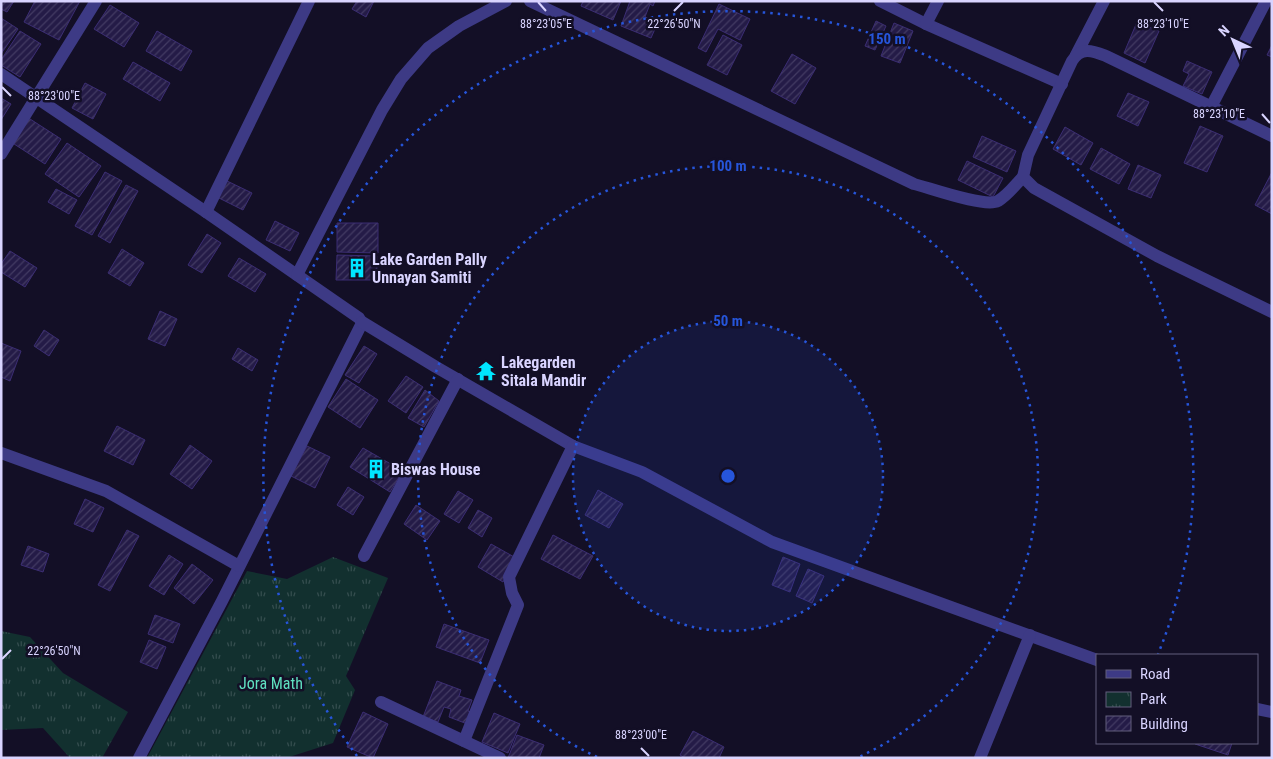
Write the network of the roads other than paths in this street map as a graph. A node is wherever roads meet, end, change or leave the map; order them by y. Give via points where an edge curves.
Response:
1 (96, 1) edge
2 (309, 1) edge
3 (506, 1) edge
4 (530, 1) edge
5 (880, 1) edge
6 (938, 1) edge
7 (1104, 1) edge
8 (1266, 1) edge
9 (926, 24) junction
10 (1076, 55) junction
11 (1, 74) edge
12 (1062, 84) junction
13 (37, 98) junction
14 (1211, 107) junction
15 (1272, 136) edge
16 (1, 154) edge
17 (1023, 177) junction
18 (206, 212) junction
19 (297, 275) junction
20 (1272, 312) edge
21 (362, 322) junction
22 (458, 379) junction
23 (573, 446) junction
24 (1, 453) edge
25 (364, 556) dead end
26 (239, 566) junction
27 (1030, 635) junction
28 (1096, 660) edge
29 (381, 702) dead end
30 (1258, 708) edge
31 (1272, 712) edge
32 (464, 741) junction
33 (139, 758) edge
34 (500, 758) edge
35 (980, 758) edge

1 - 13 street
2 - 18 street
3 - 19 street via 459,26 428,48 401,79
4 - 17 street via 914,184 990,203 1008,193
5 - 9 street
6 - 9 street
7 - 10 street
8 - 14 street
9 - 12 street
10 - 12 street
10 - 14 street via 1092,51 1106,56
11 - 13 street
12 - 17 street via 1028,155
13 - 16 street
13 - 18 street
14 - 15 street
17 - 20 street via 1034,188 1157,256
18 - 19 street
19 - 21 street
21 - 22 street
21 - 26 street
22 - 23 street
22 - 25 street
23 - 27 street via 642,472 772,542
23 - 32 street via 509,577 518,605
24 - 26 street via 106,491
26 - 33 street
27 - 28 street
27 - 35 street
29 - 32 street
30 - 31 street
32 - 34 street

